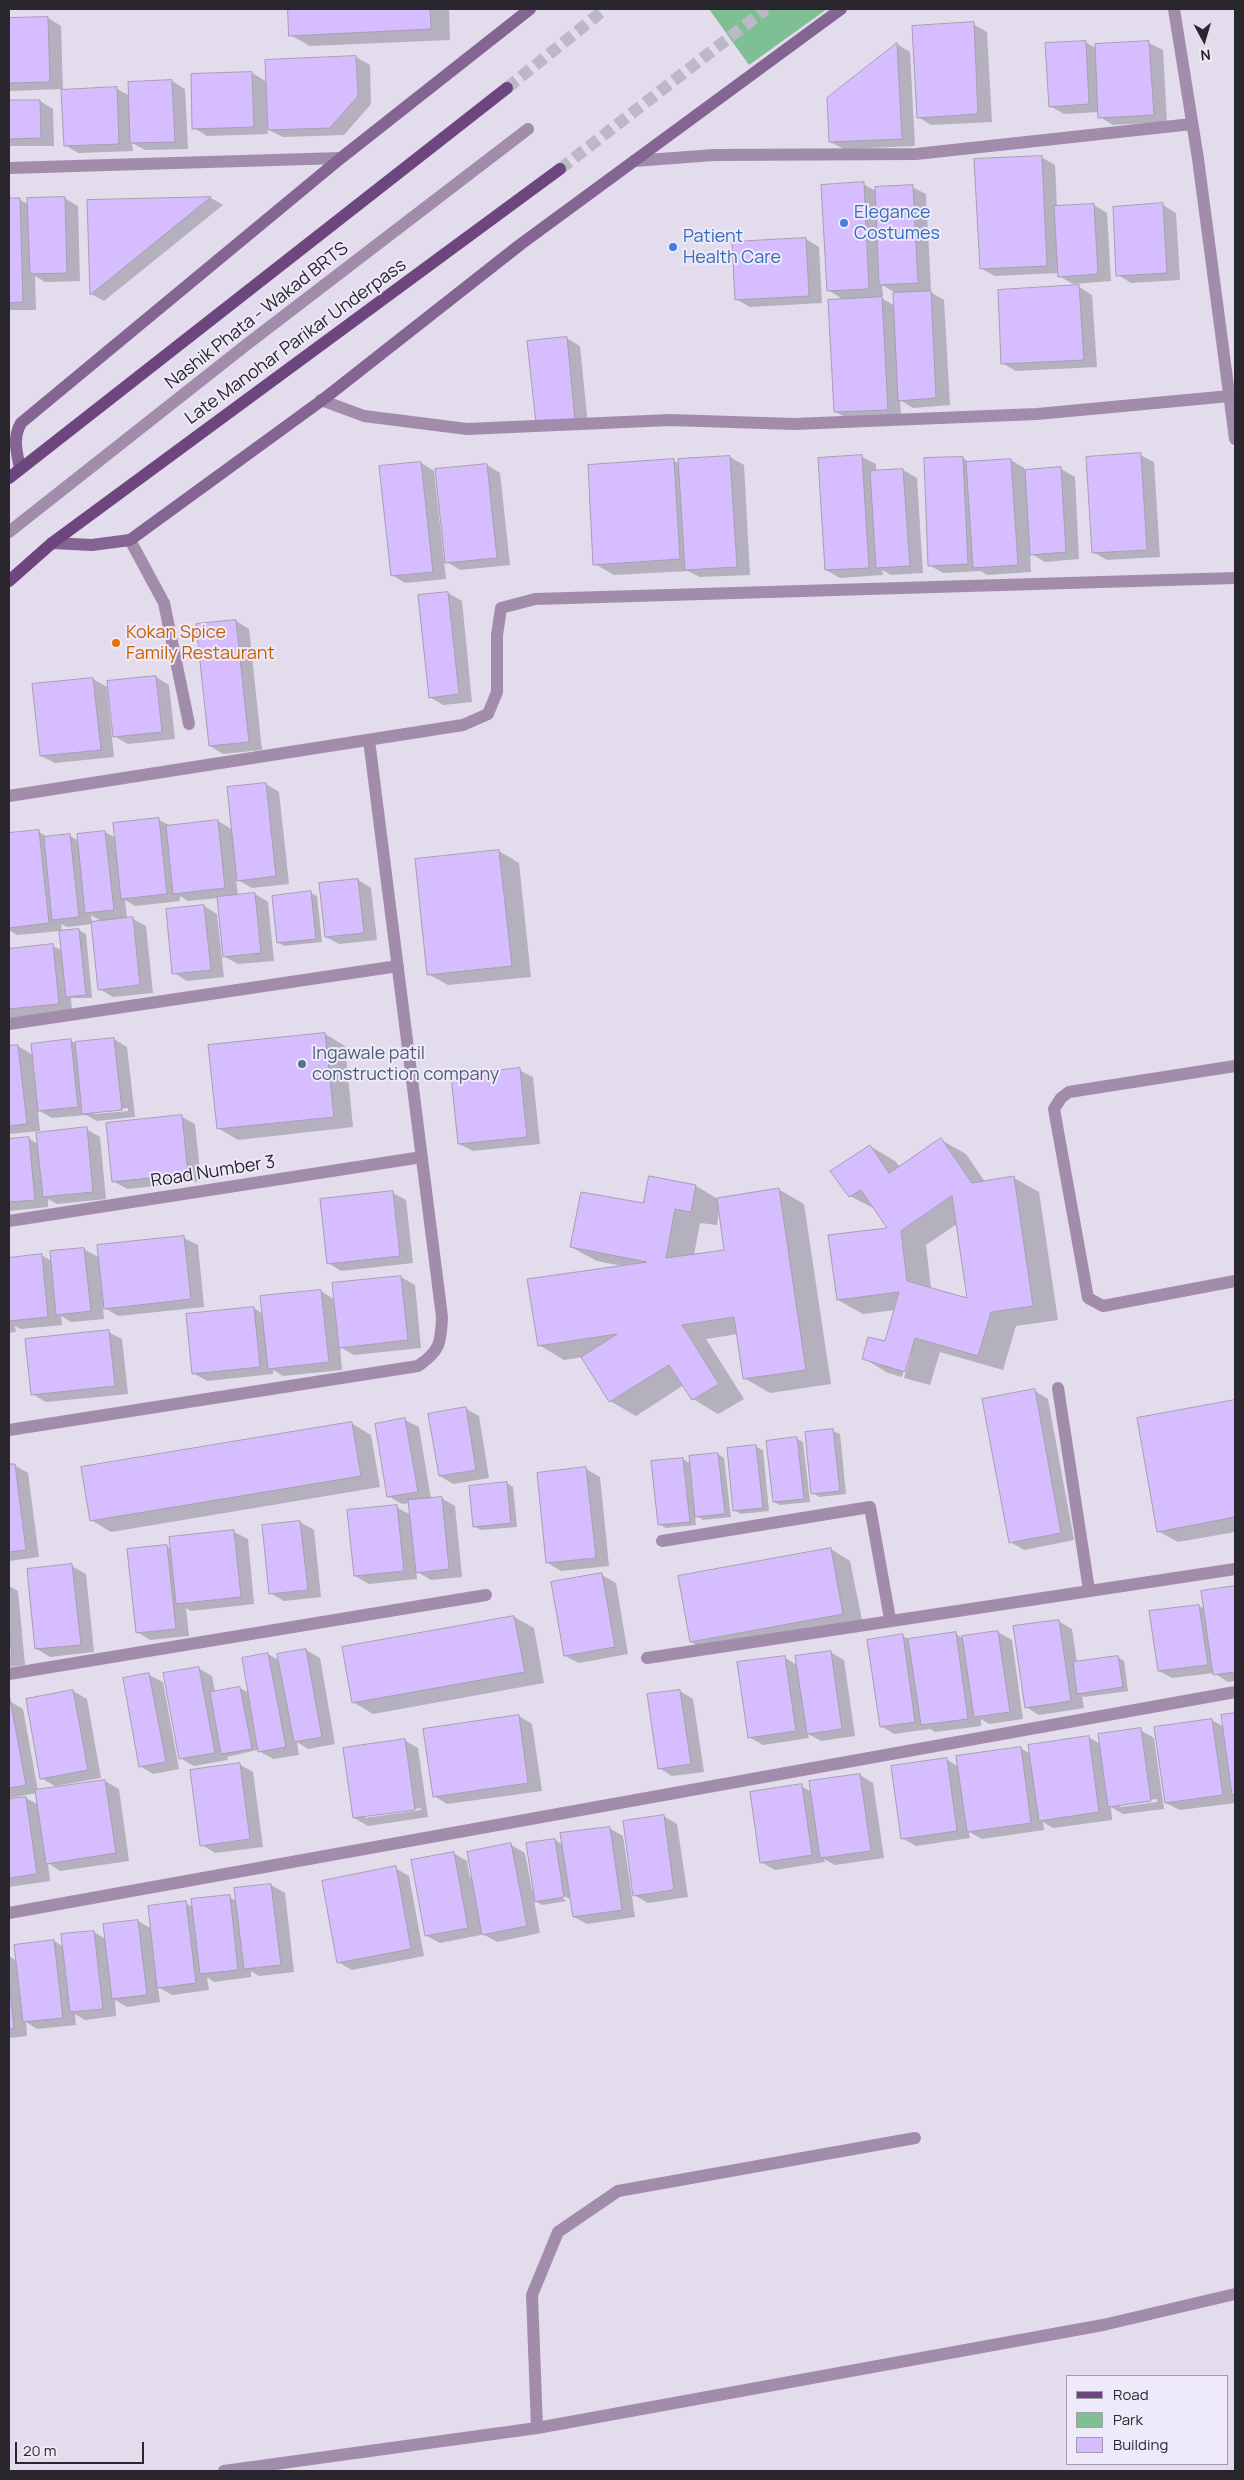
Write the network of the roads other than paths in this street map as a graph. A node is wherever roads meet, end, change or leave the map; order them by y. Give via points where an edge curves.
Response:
1 (530, 9) edge
2 (841, 9) edge
3 (1174, 9) edge
4 (507, 88) tunnel mouth
5 (1192, 124) junction
6 (528, 130) dead end
7 (341, 158) junction
8 (634, 161) junction
9 (9, 168) edge
10 (560, 169) tunnel mouth
11 (1230, 396) junction
12 (322, 400) junction
13 (1235, 440) edge
14 (14, 469) edge
15 (9, 478) edge
16 (9, 532) edge
17 (130, 540) junction
18 (52, 543) junction
19 (1235, 578) edge
20 (9, 581) edge
21 (189, 724) dead end
22 (369, 740) junction
23 (9, 796) edge
24 (398, 966) junction
25 (9, 1024) edge
26 (1235, 1066) edge
27 (422, 1157) junction
28 (9, 1221) edge
29 (1235, 1281) edge
30 (1058, 1388) dead end
31 (9, 1430) edge
32 (662, 1541) dead end
33 (1235, 1569) edge
34 (1089, 1590) junction
35 (486, 1595) dead end
36 (890, 1619) junction
37 (647, 1658) dead end
38 (9, 1674) edge
39 (1235, 1692) edge
40 (9, 1913) edge
41 (915, 2138) dead end
42 (1235, 2294) edge
43 (537, 2428) junction
44 (224, 2471) edge

1 - 7 main road
2 - 8 main road
3 - 5 street
4 - 14 main road
5 - 8 street via 916,154 714,155
5 - 11 street
6 - 16 street, Nashik Phata - Wakad BRTS via 246,345
7 - 9 street
7 - 14 main road via 21,423 15,433
8 - 12 main road via 521,244
10 - 18 main road, Late Manohar Parikar Underpass
11 - 12 street via 1037,414 794,424 670,420 467,429 364,416
11 - 13 street
12 - 17 main road
14 - 15 main road
17 - 18 main road via 92,545
17 - 21 street via 164,603
18 - 20 main road, Late Manohar Parikar Underpass
19 - 22 street via 535,600 501,608 497,635 497,692 488,714 463,725
22 - 23 street
22 - 24 street
24 - 25 street
24 - 27 street
26 - 29 street via 1070,1092 1054,1109 1088,1298 1103,1306
27 - 28 street, Road Number 3
27 - 31 street via 442,1334 434,1355 418,1366
30 - 34 street
32 - 36 street via 870,1507
33 - 34 street
34 - 36 street
35 - 38 street
36 - 37 street
39 - 40 street
41 - 43 street via 618,2191 558,2232 532,2295
42 - 43 street via 1103,2325
43 - 44 street

